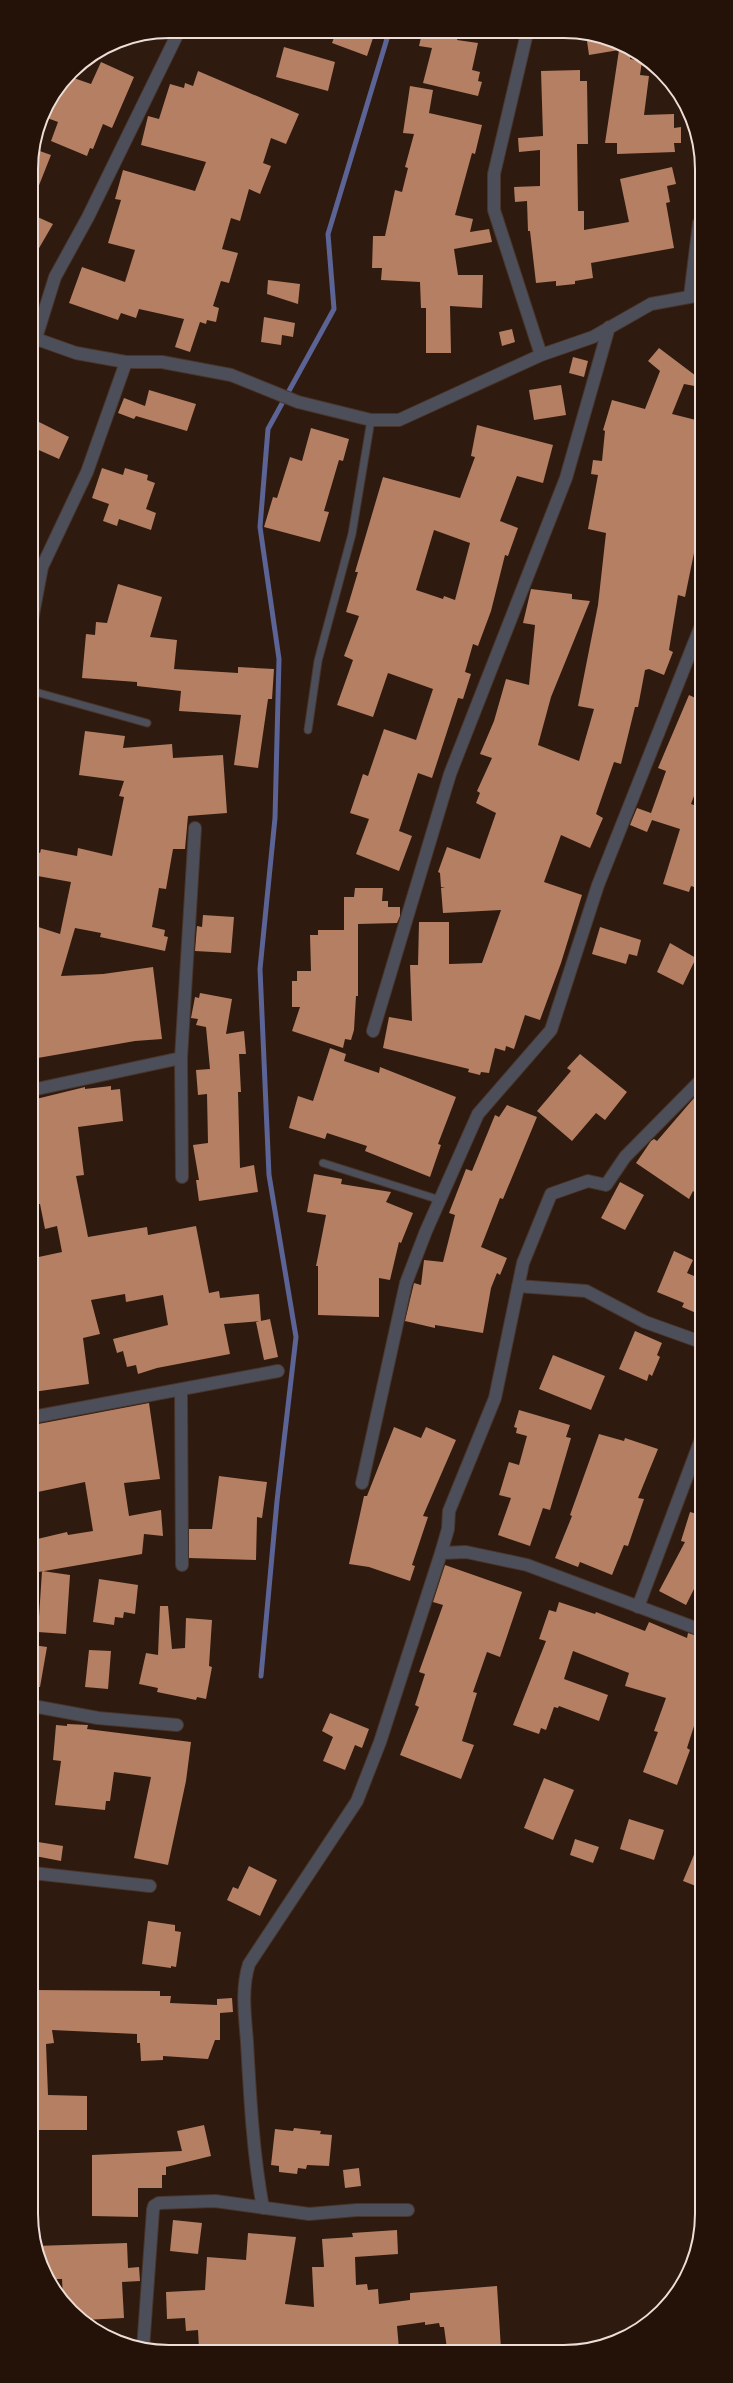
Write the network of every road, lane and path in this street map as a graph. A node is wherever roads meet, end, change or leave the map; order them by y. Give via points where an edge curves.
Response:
1 (176, 38) edge
2 (526, 38) edge
3 (695, 295) edge
4 (38, 326) edge
5 (609, 327) junction
6 (38, 339) edge
7 (541, 356) junction
8 (126, 362) junction
9 (371, 420) junction
10 (38, 563) edge
11 (695, 643) edge
12 (38, 693) edge
13 (147, 723) dead end
14 (308, 730) dead end
15 (195, 828) dead end
16 (373, 1031) dead end
17 (181, 1058) junction
18 (695, 1086) edge
19 (38, 1089) edge
20 (323, 1163) dead end
21 (182, 1177) dead end
22 (440, 1200) junction
23 (518, 1286) junction
24 (695, 1340) edge
25 (278, 1371) dead end
26 (181, 1390) junction
27 (38, 1416) edge
28 (695, 1455) edge
29 (362, 1483) dead end
30 (442, 1553) junction
31 (182, 1565) dead end
32 (638, 1607) junction
33 (695, 1628) edge
34 (38, 1707) edge
35 (177, 1725) dead end
36 (38, 1874) edge
37 (150, 1886) dead end
38 (264, 2208) junction
39 (408, 2210) dead end
40 (144, 2342) edge

1 - 4 street via 88,217 55,277
2 - 7 street via 494,174 494,210
3 - 5 street via 651,304
5 - 7 street via 594,337
5 - 16 street via 566,478 450,774
6 - 8 street via 76,353
7 - 9 street via 399,420
8 - 9 street via 162,362 232,375 298,402
8 - 10 street via 87,472
9 - 14 lane via 352,534 318,661
11 - 22 street via 598,885 551,1030 478,1114
12 - 13 lane
15 - 17 street
17 - 19 street
17 - 21 street
18 - 23 street via 625,1157 606,1185 588,1181 551,1194 523,1263
20 - 22 lane
22 - 29 street via 406,1283
23 - 24 street via 586,1291 645,1322
23 - 30 street via 495,1398 449,1511
25 - 26 street
26 - 27 street
26 - 31 street
28 - 32 street
30 - 32 street via 466,1552 527,1565
30 - 38 street via 380,1742 357,1801 256,1952 244,1978 248,2066 259,2186
32 - 33 street
34 - 35 street via 98,1718
36 - 37 street
38 - 39 street via 309,2214 357,2210
38 - 40 street via 215,2201 159,2203 154,2206

